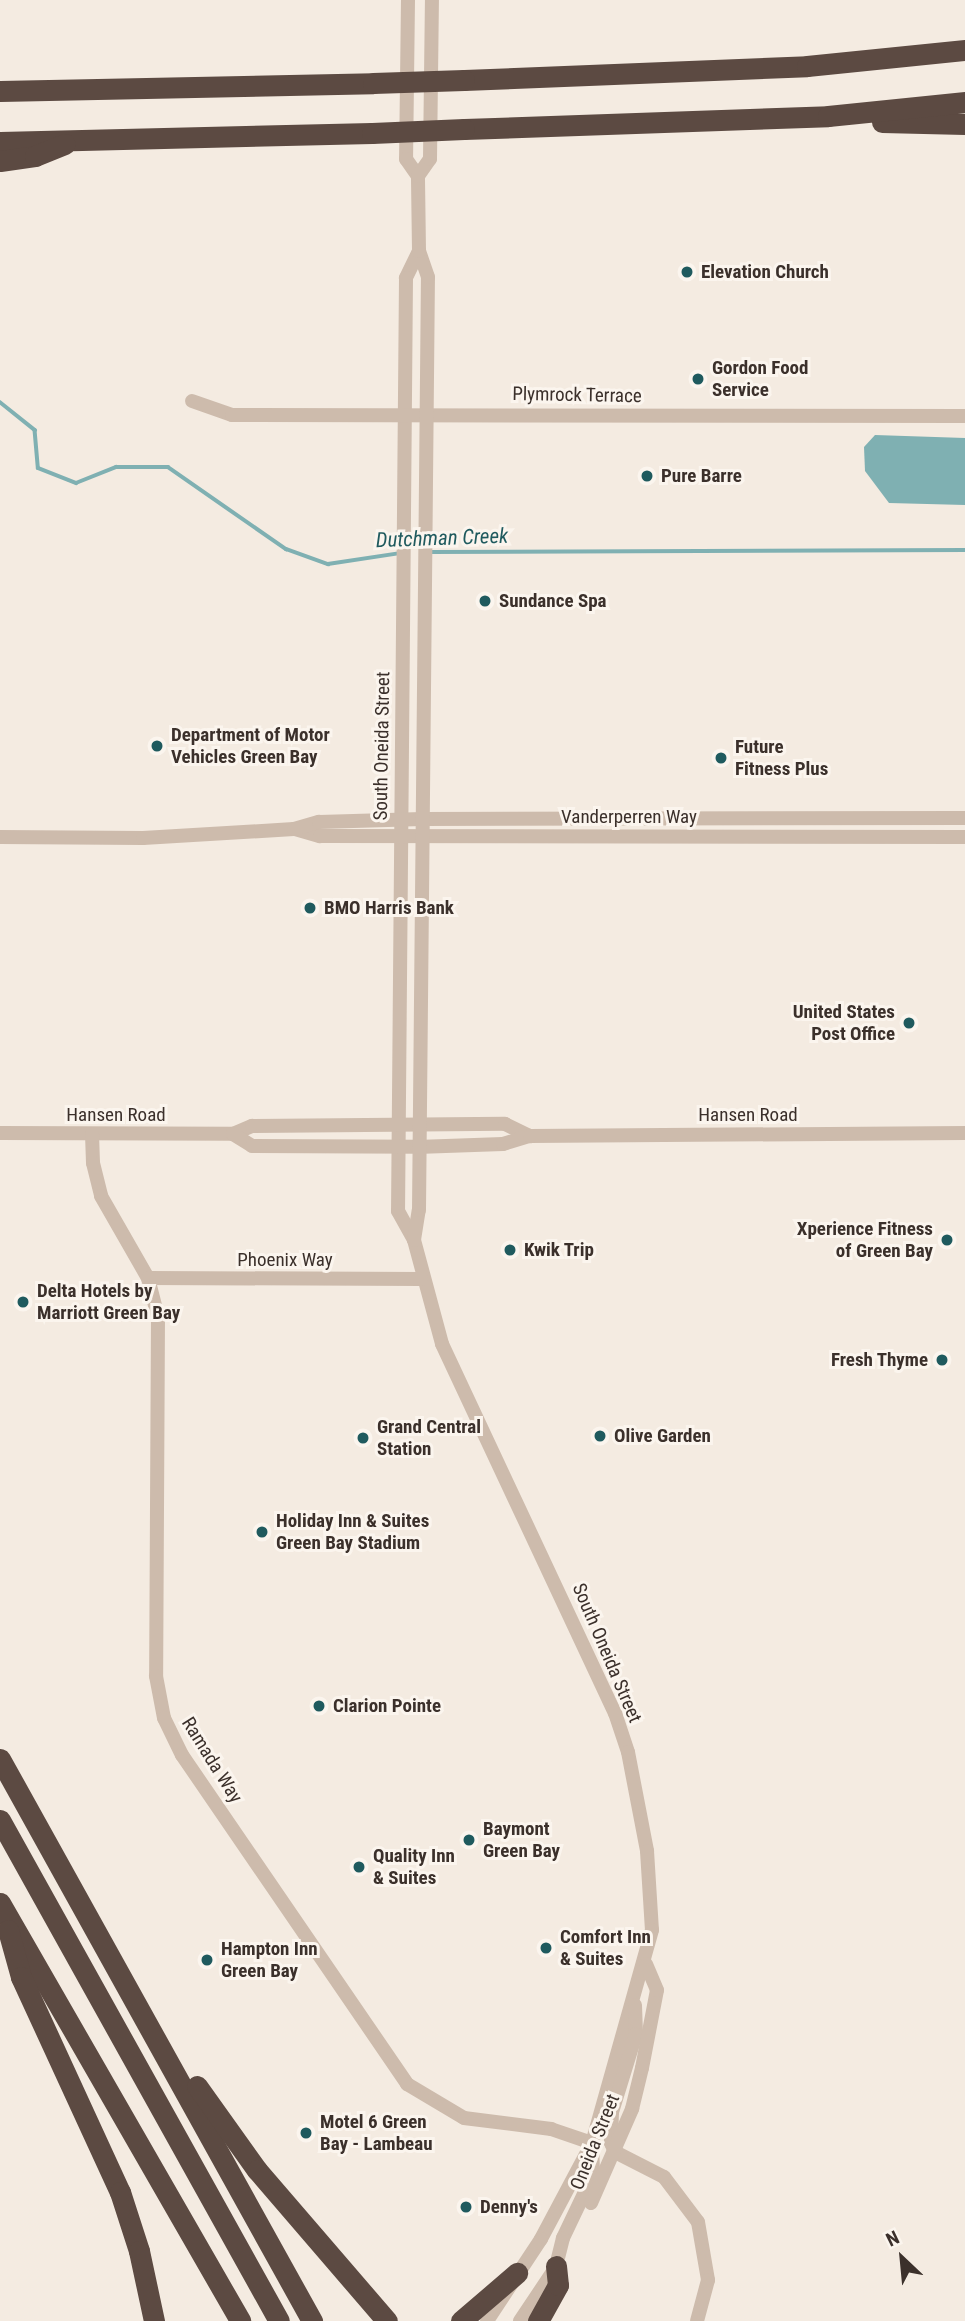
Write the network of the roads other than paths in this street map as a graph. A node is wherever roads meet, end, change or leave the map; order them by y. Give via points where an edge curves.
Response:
1 (408, 0) edge
2 (432, 0) edge
3 (965, 50) edge
4 (0, 91) edge
5 (965, 102) edge
6 (828, 116) junction
7 (965, 124) edge
8 (77, 139) junction
9 (0, 142) edge
10 (0, 161) edge
11 (418, 176) junction
12 (419, 251) junction
13 (192, 401) dead end
14 (405, 413) junction
15 (425, 413) junction
16 (965, 416) edge
17 (965, 818) edge
18 (422, 819) junction
19 (401, 820) junction
20 (294, 829) junction
21 (0, 836) edge
22 (401, 836) junction
23 (422, 836) junction
24 (965, 837) edge
25 (396, 1125) junction
26 (418, 1125) junction
27 (0, 1133) edge
28 (965, 1133) edge
29 (92, 1134) junction
30 (233, 1134) junction
31 (530, 1136) junction
32 (396, 1147) junction
33 (417, 1147) junction
34 (414, 1240) junction
35 (148, 1279) junction
36 (421, 1279) junction
37 (0, 1759) edge
38 (0, 1820) edge
39 (2, 1907) edge
40 (87, 1914) junction
41 (646, 1964) junction
42 (634, 1988) junction
43 (592, 2143) junction
44 (615, 2152) junction
45 (556, 2266) junction
46 (517, 2273) junction
47 (154, 2321) edge
48 (240, 2321) edge
49 (279, 2321) edge
50 (312, 2321) edge
51 (387, 2321) edge
52 (461, 2321) edge
53 (487, 2321) edge
54 (520, 2321) edge
55 (538, 2321) edge
56 (697, 2321) edge

1 - 11 street, South Oneida Street via 406,159
2 - 11 street, South Oneida Street via 430,159
3 - 4 highway, bridge via 807,66 373,83
5 - 6 highway
6 - 7 highway
6 - 8 highway, bridge
8 - 9 highway
8 - 10 highway via 36,156
11 - 12 street, South Oneida Street
12 - 14 street, South Oneida Street via 406,278
12 - 15 street, South Oneida Street via 428,277
13 - 14 street, Plymrock Terrace via 232,415
14 - 15 street, Plymrock Terrace
14 - 19 street, South Oneida Street
15 - 16 street, Plymrock Terrace
15 - 18 street, South Oneida Street
17 - 18 street, Vanderperren Way
18 - 19 street, Vanderperren Way
18 - 23 street, South Oneida Street
19 - 20 street, Vanderperren Way via 319,822
19 - 22 street, South Oneida Street
20 - 21 street, Vanderperren Way via 143,838
20 - 22 street, Vanderperren Way via 318,836
22 - 23 street, Vanderperren Way
22 - 25 street, South Oneida Street
23 - 24 street, Vanderperren Way
23 - 26 street, South Oneida Street
25 - 26 street, Hansen Road
25 - 30 street, Hansen Road via 252,1126
25 - 32 street, South Oneida Street
26 - 31 street, Hansen Road via 505,1124
26 - 33 street, South Oneida Street
27 - 29 street, Hansen Road
28 - 31 street, Hansen Road
29 - 30 street, Hansen Road
29 - 35 street, Ramada Way via 101,1196
30 - 32 street, Hansen Road via 252,1146
31 - 33 street, Hansen Road via 503,1144
32 - 33 street, Hansen Road
32 - 34 street, South Oneida Street via 398,1211
33 - 34 street, South Oneida Street via 419,1210
34 - 36 street, South Oneida Street
35 - 36 street, Phoenix Way
35 - 43 street, Ramada Way via 159,1336 156,1676 171,1736 407,2084 442,2109 464,2118 551,2129
36 - 41 street, South Oneida Street via 442,1344 599,1674 621,1730 647,1851 652,1930
37 - 40 highway
38 - 49 highway
39 - 47 highway via 22,1977 120,2192
39 - 48 highway
40 - 50 highway
40 - 51 highway via 104,1931 174,2052 241,2148 327,2256
41 - 42 street, South Oneida Street
41 - 44 street, Oneida Street via 657,1990 632,2107
42 - 43 street, South Oneida Street
42 - 44 street via 636,2035 612,2112
43 - 45 street via 593,2175 563,2238
43 - 46 street, South Oneida Street via 541,2239
44 - 45 street, Oneida Street
44 - 56 street via 664,2178 698,2222 708,2280
45 - 54 street, Oneida Street
45 - 55 highway via 558,2285
46 - 52 highway
46 - 53 street, South Oneida Street

